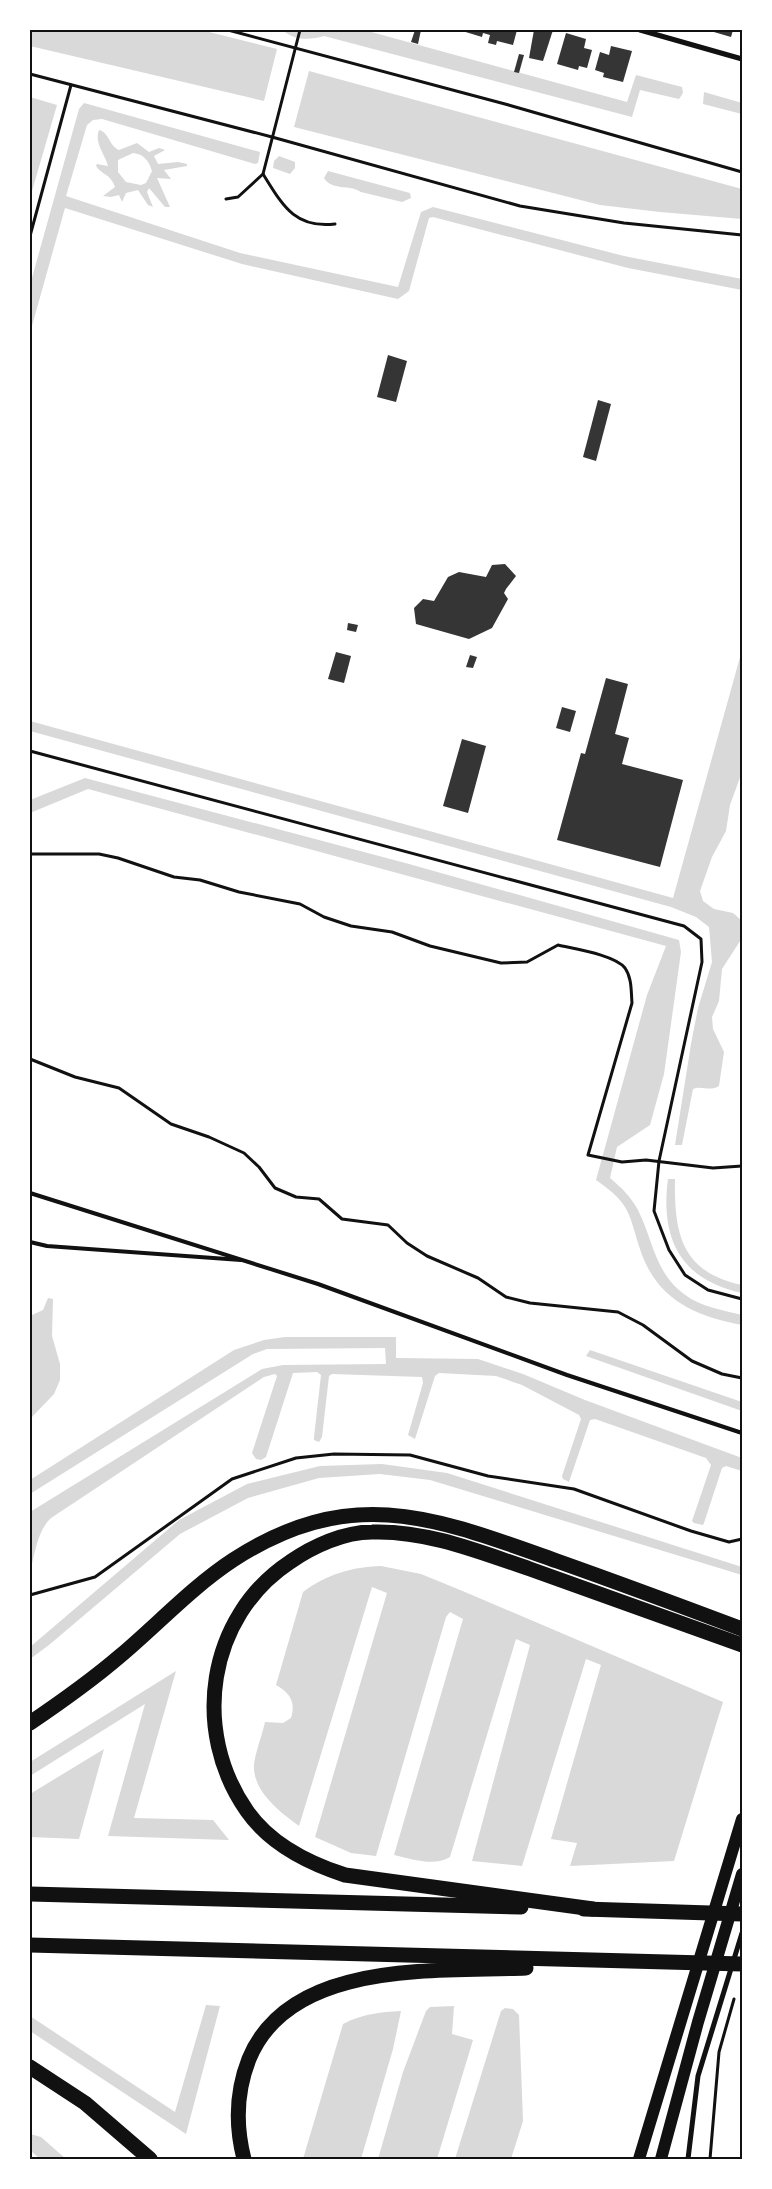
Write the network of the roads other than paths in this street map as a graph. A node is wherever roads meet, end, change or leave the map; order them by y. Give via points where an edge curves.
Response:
1 (640, 30) edge
2 (742, 59) edge
3 (30, 1193) edge
4 (30, 1242) edge
5 (248, 1260) junction
6 (742, 1433) edge
7 (742, 1629) edge
8 (742, 1646) edge
9 (30, 1722) edge
10 (742, 1819) edge
11 (742, 1874) edge
12 (30, 1894) edge
13 (593, 1909) junction
14 (742, 1914) edge
15 (742, 1933) edge
16 (30, 1945) edge
17 (652, 1962) junction
18 (742, 1964) edge
19 (30, 2067) edge
20 (150, 2159) edge
21 (244, 2159) edge
22 (639, 2159) edge
23 (661, 2159) edge
24 (688, 2159) edge

1 - 2 street
3 - 5 lane
4 - 5 lane via 46,1246
5 - 6 lane via 567,1375
7 - 9 highway via 464,1528 402,1515 343,1516 284,1532 231,1561 112,1662
8 - 13 highway via 462,1546 413,1535 371,1532 330,1541 302,1554 265,1580 242,1611 224,1644 215,1683 213,1722 230,1782 248,1812 266,1832 290,1851 345,1875
10 - 22 main road
11 - 23 main road
12 - 13 highway
13 - 14 highway
15 - 24 street via 698,2076
16 - 17 highway
17 - 18 highway
17 - 21 highway via 389,1974 342,1983 306,1997 269,2027 253,2050 240,2082 237,2113
19 - 20 highway via 85,2103

